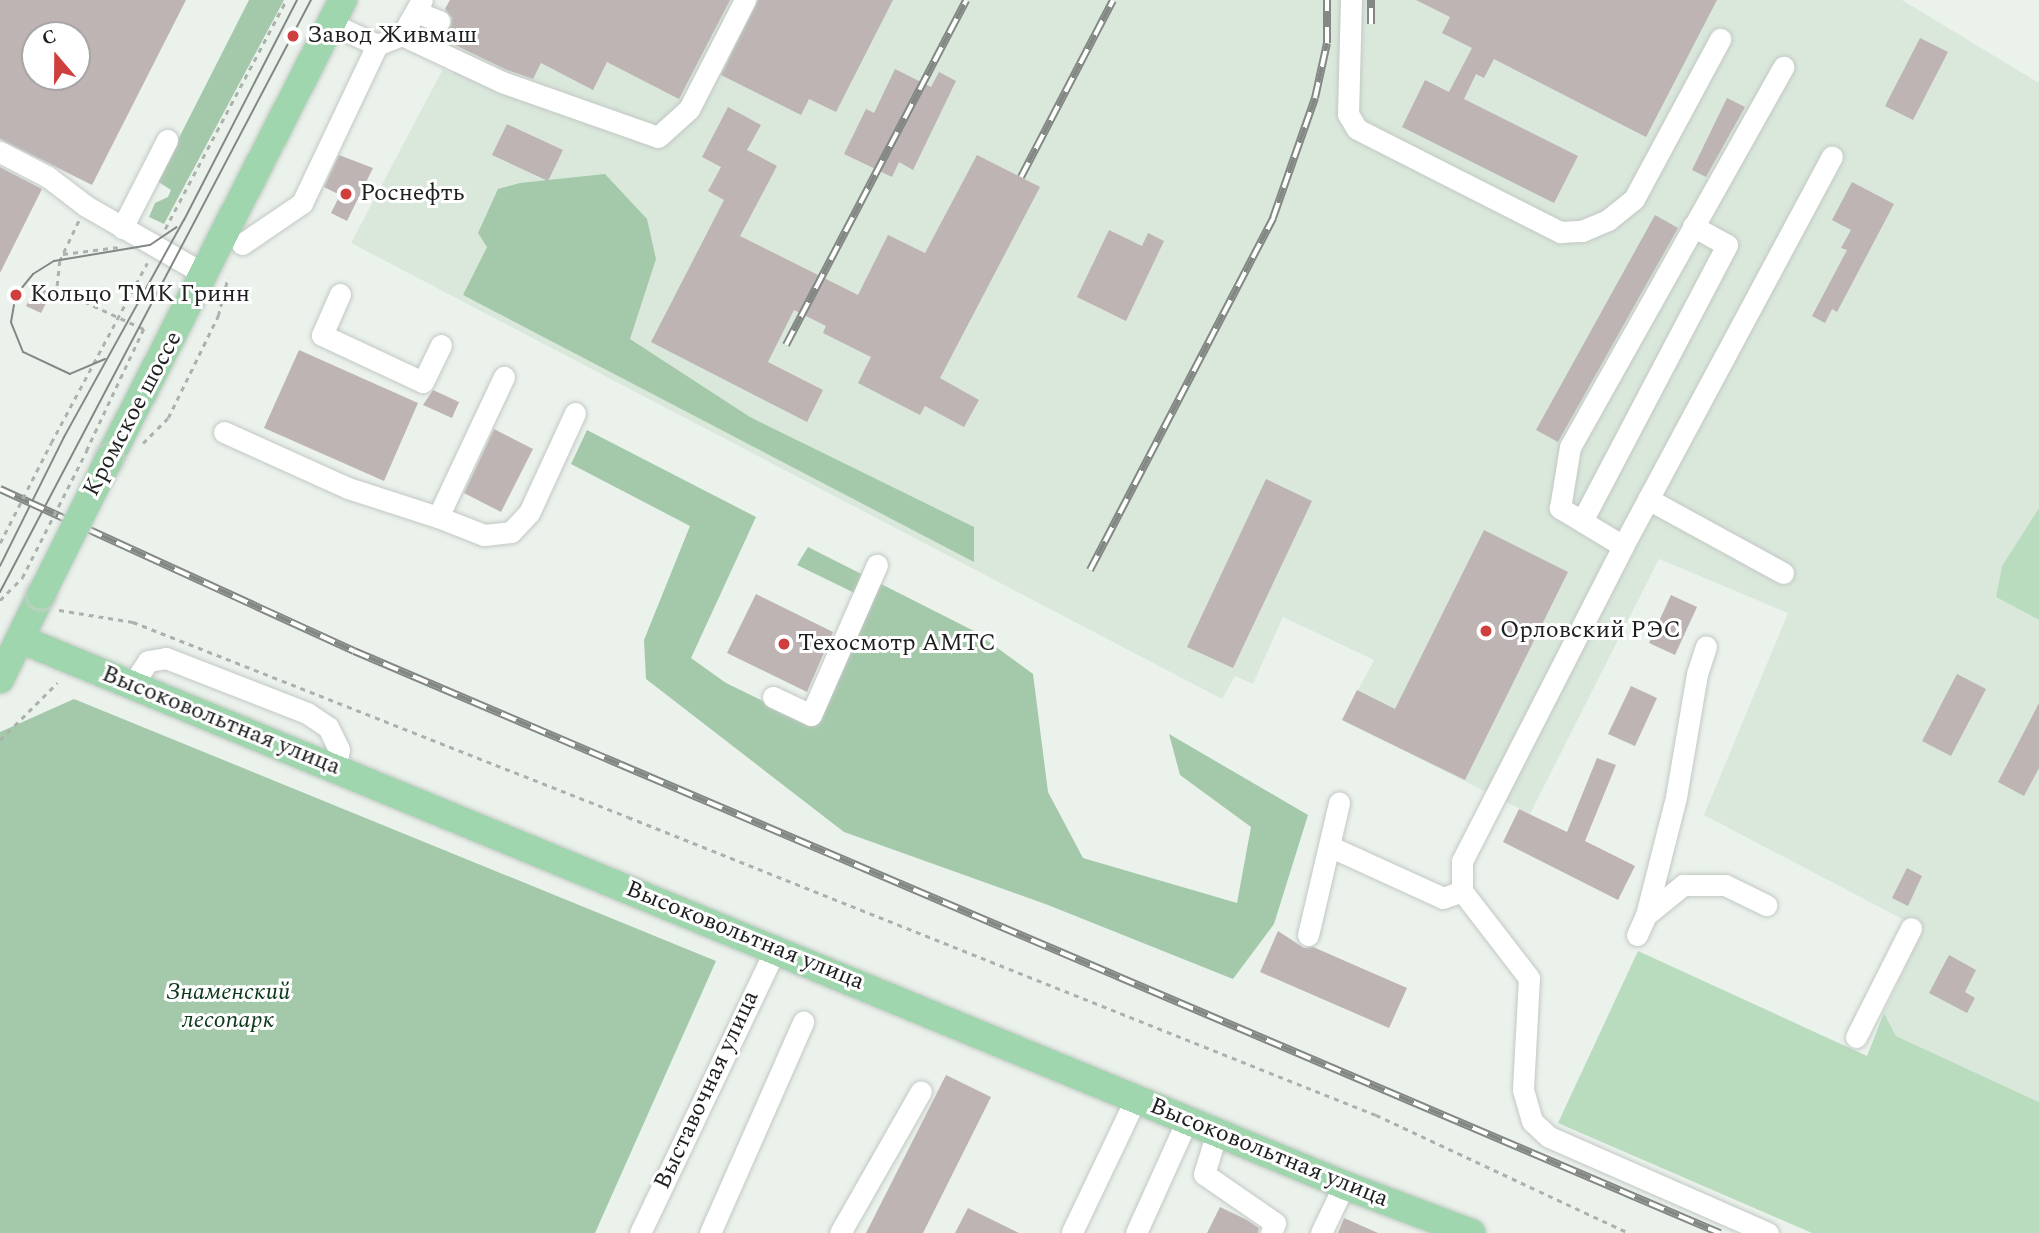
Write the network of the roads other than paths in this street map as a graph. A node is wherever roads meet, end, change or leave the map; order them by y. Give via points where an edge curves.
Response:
1 (745, 0) edge
2 (1351, 0) edge
3 (419, 6) edge
4 (339, 7) edge
5 (439, 21) dead end
6 (402, 35) junction
7 (1720, 39) dead end
8 (377, 45) junction
9 (1783, 67) dead end
10 (167, 140) dead end
11 (0, 152) edge
12 (1832, 157) dead end
13 (1693, 226) junction
14 (122, 228) junction
15 (242, 244) road end
16 (206, 275) junction
17 (341, 294) dead end
18 (441, 345) dead end
19 (504, 377) dead end
20 (575, 412) dead end
21 (224, 432) dead end
22 (1648, 499) junction
23 (438, 517) junction
24 (1581, 521) junction
25 (1623, 546) junction
26 (877, 565) dead end
27 (1783, 573) dead end
28 (20, 639) junction
29 (1706, 646) dead end
30 (0, 679) edge
31 (132, 685) junction
32 (773, 697) dead end
33 (335, 768) junction
34 (1339, 803) dead end
35 (1329, 846) junction
36 (1462, 891) junction
37 (1766, 905) dead end
38 (1646, 915) junction
39 (1911, 928) dead end
40 (1308, 935) dead end
41 (1637, 935) dead end
42 (776, 948) junction
43 (803, 1022) dead end
44 (1856, 1037) dead end
45 (922, 1091) dead end
46 (1136, 1098) junction
47 (1187, 1120) junction
48 (1217, 1132) junction
49 (1344, 1185) junction
50 (1457, 1231) edge
51 (1072, 1232) edge
52 (640, 1233) edge
53 (710, 1233) edge
54 (840, 1233) edge
55 (1136, 1233) edge
56 (1271, 1233) edge
57 (1321, 1233) edge
58 (1768, 1233) edge

1 - 6 street via 689,109 658,136 502,82
2 - 7 street via 1348,114 1357,129 1560,232 1582,231 1608,220 1634,198
3 - 5 street
3 - 6 street
4 - 8 street
4 - 16 main road, Кромское шоссе
6 - 8 street
8 - 15 street via 302,203
9 - 13 street
10 - 14 street
11 - 14 street via 48,177
12 - 22 street
13 - 24 street via 1570,447 1560,508
13 - 24 street via 1727,245
14 - 16 street
16 - 28 main road, Кромское шоссе, bridge via 98,454
17 - 18 street via 322,335 423,382
19 - 23 street
20 - 23 street via 529,513 511,532 484,535
21 - 23 street via 348,488
22 - 25 street
22 - 27 street
24 - 25 street
25 - 36 street via 1462,861
26 - 32 street via 811,715
28 - 30 main road, Кромское шоссе
28 - 31 main road, Высоковольтная улица
29 - 38 street via 1676,797
31 - 33 main road, Высоковольтная улица
31 - 33 street via 148,661 166,658 307,713 328,727 339,750
33 - 42 main road, Высоковольтная улица
34 - 35 street
35 - 36 street via 1443,898
35 - 40 street
36 - 58 street via 1529,978 1523,1089 1532,1121 1549,1137
37 - 38 street via 1725,885 1683,885
38 - 41 street
39 - 44 street
42 - 46 main road, Высоковольтная улица
42 - 52 street, Выставочная улица
43 - 53 street
45 - 54 street
46 - 47 main road, Высоковольтная улица
46 - 51 street
47 - 48 main road, Высоковольтная улица
47 - 55 street
48 - 49 main road, Высоковольтная улица
48 - 56 street via 1204,1174 1276,1223
49 - 50 main road, Высоковольтная улица
49 - 57 street

